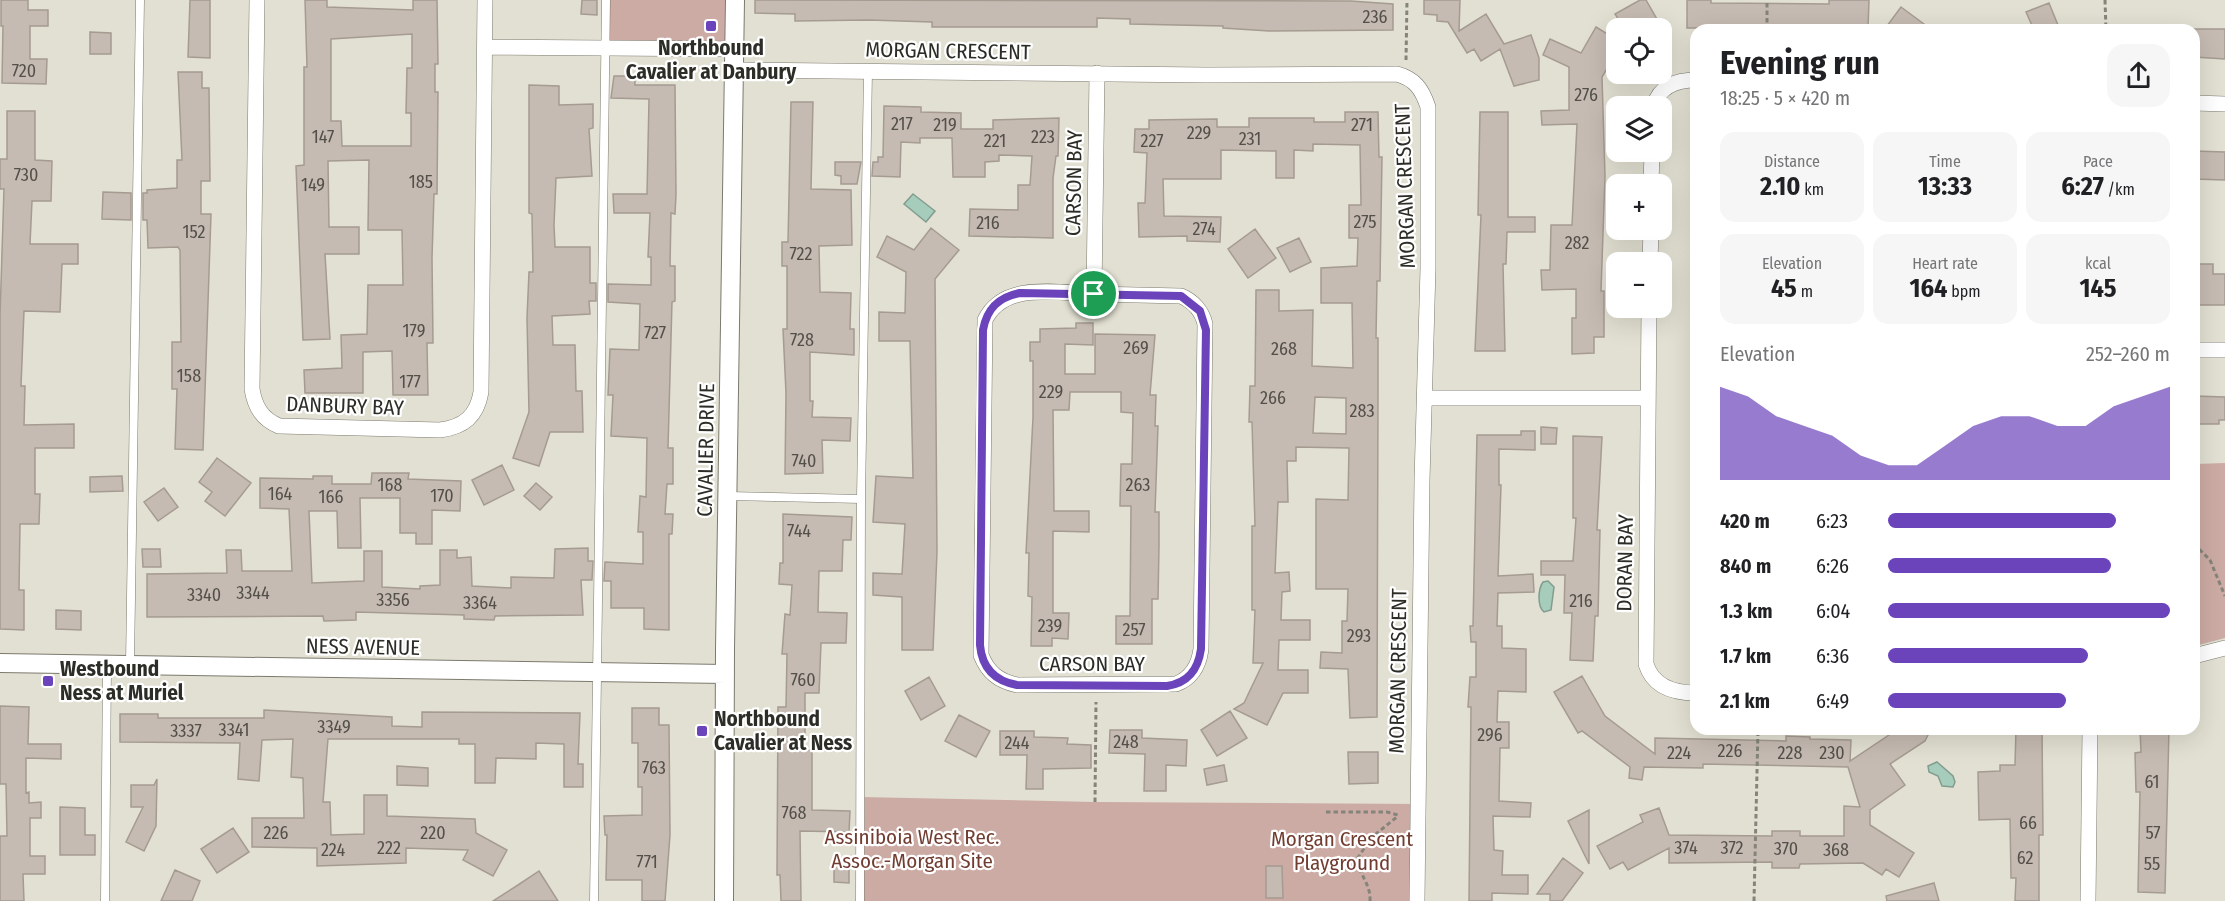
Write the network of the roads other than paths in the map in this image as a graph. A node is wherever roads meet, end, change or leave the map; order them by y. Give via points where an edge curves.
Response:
1 (140, 0) edge
2 (257, 0) edge
3 (485, 0) edge
4 (606, 0) edge
5 (735, 0) edge
6 (485, 48) junction
7 (606, 49) junction
8 (736, 49) junction
9 (736, 70) junction
10 (868, 71) junction
11 (1097, 73) junction
12 (1690, 80) edge
13 (1659, 96) edge
14 (2200, 104) edge
15 (2225, 104) edge
16 (1094, 294) junction
17 (1649, 318) edge
18 (2200, 350) edge
19 (2225, 350) edge
20 (1425, 398) junction
21 (1648, 398) junction
22 (728, 496) junction
23 (861, 499) junction
24 (2225, 648) edge
25 (2200, 654) edge
26 (0, 663) edge
27 (107, 665) junction
28 (130, 665) junction
29 (597, 673) junction
30 (724, 674) junction
31 (1690, 692) edge
32 (2090, 735) edge
33 (105, 901) edge
34 (594, 901) edge
35 (724, 901) edge
36 (860, 901) edge
37 (1417, 901) edge
38 (2088, 901) edge

1 - 28 lane
2 - 6 street, DANBURY BAY via 252,389 263,417 279,426 440,430 458,426 474,415 481,392
3 - 6 street, DANBURY BAY
4 - 7 lane
5 - 8 street, CAVALIER DRIVE
6 - 7 street
7 - 8 street
7 - 29 lane
8 - 9 street, CAVALIER DRIVE
9 - 10 street, MORGAN CRESCENT
9 - 22 street, CAVALIER DRIVE
10 - 11 street, MORGAN CRESCENT
10 - 23 lane
11 - 16 street, CARSON BAY
11 - 20 street, MORGAN CRESCENT via 1397,74 1420,87 1428,106
12 - 13 street via 1668,87
14 - 15 street
16 - 16 street, CARSON BAY via 1181,296 1200,311 1206,330 1200,659 1188,678 1176,684 1017,685 996,678 981,655 985,320 996,303 1012,294
17 - 21 street, DORAN BAY
18 - 19 street
20 - 21 street
20 - 37 street, MORGAN CRESCENT
21 - 31 street, DORAN BAY via 1646,664 1653,680 1663,687
22 - 23 lane
22 - 30 street, CAVALIER DRIVE
23 - 36 lane
24 - 25 street
26 - 27 street, NESS AVENUE
27 - 28 street, NESS AVENUE
27 - 33 lane
28 - 29 street, NESS AVENUE
29 - 30 street, NESS AVENUE
29 - 34 lane
30 - 35 street, CAVALIER DRIVE
32 - 38 street

